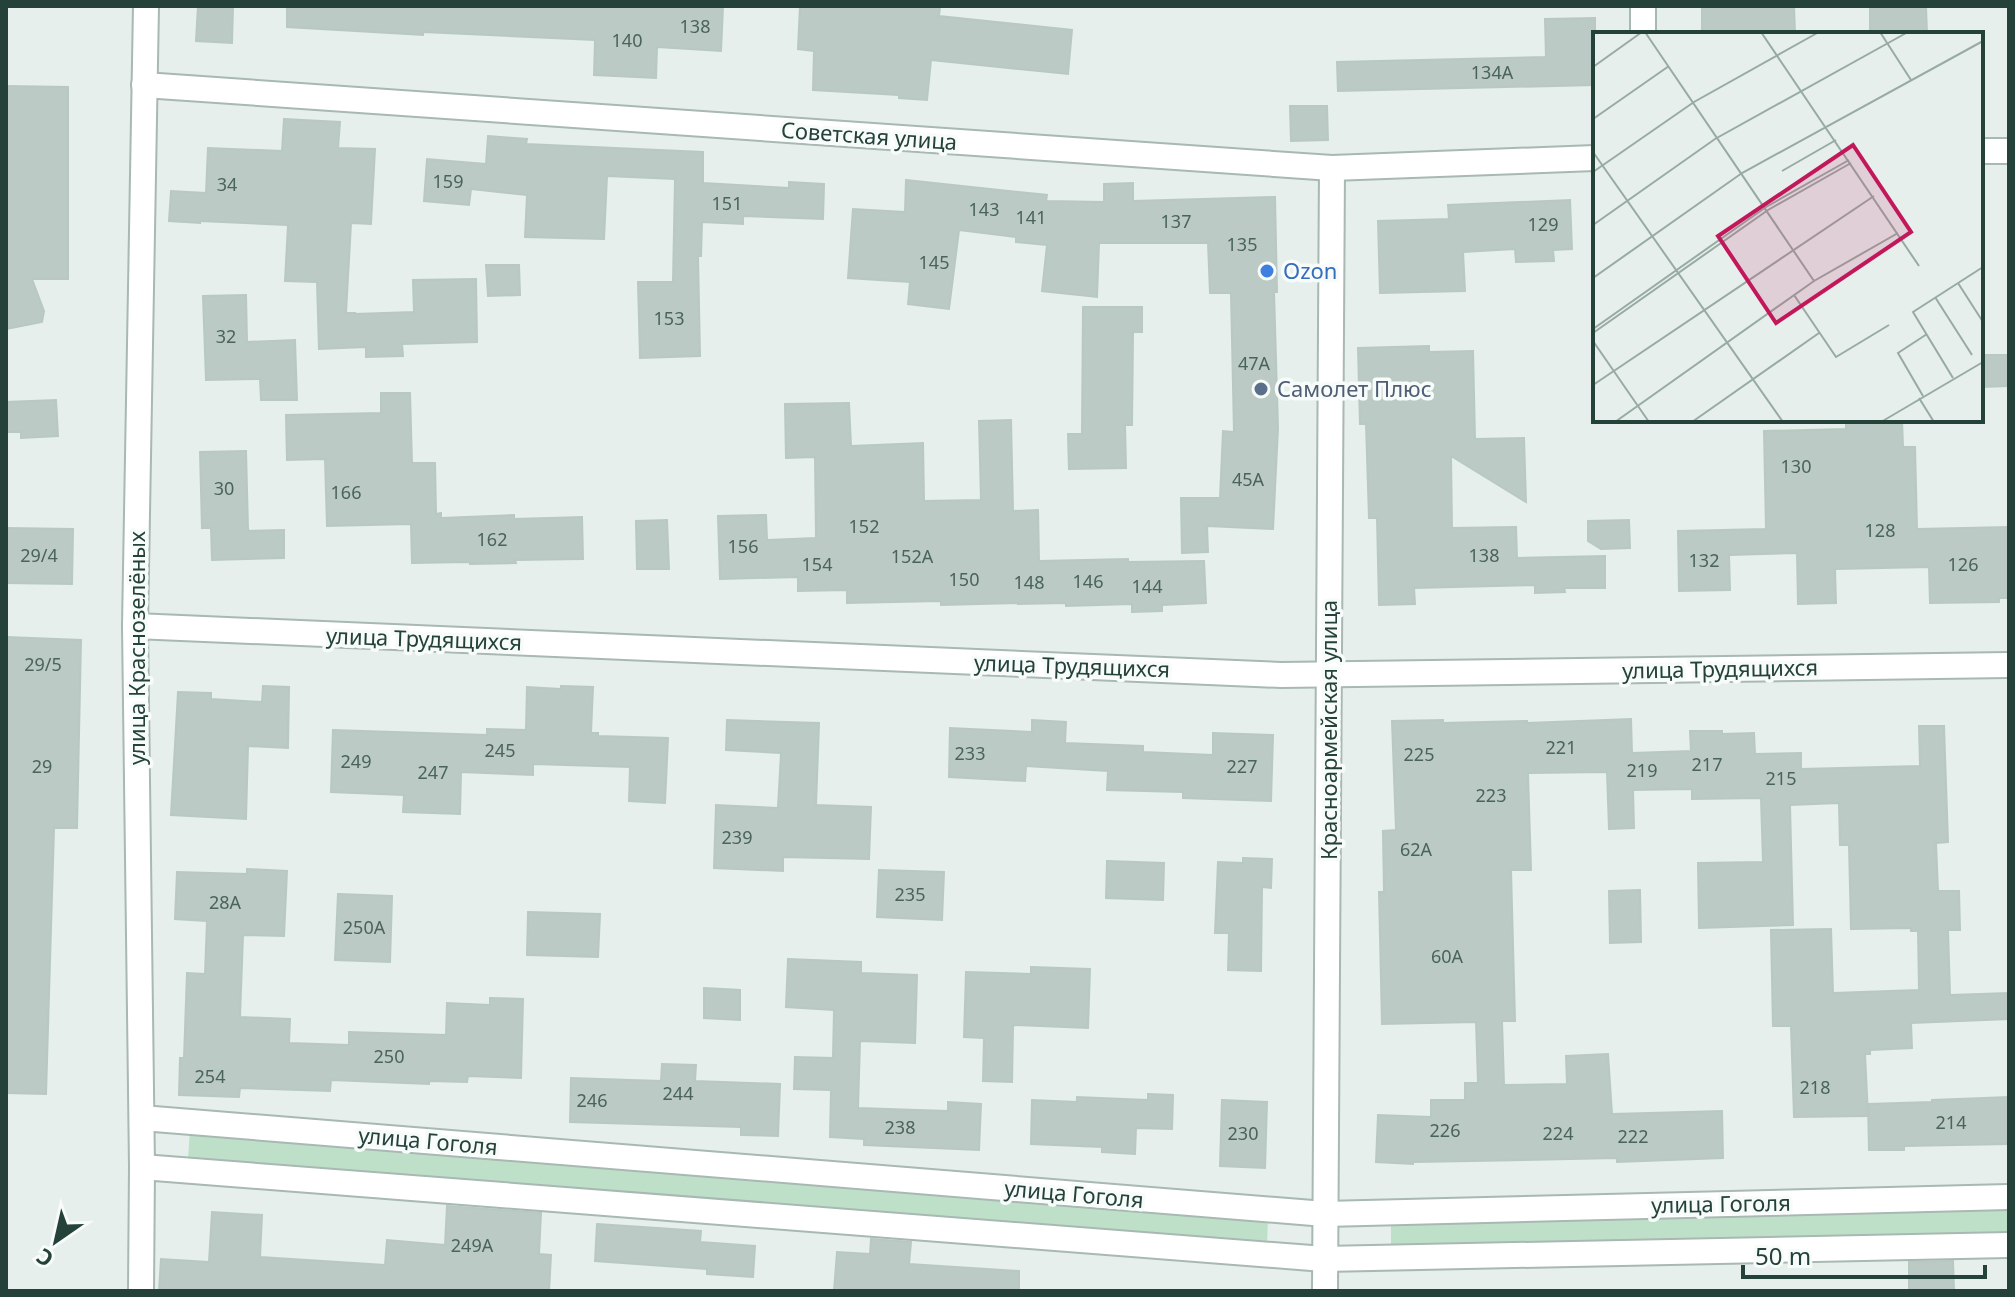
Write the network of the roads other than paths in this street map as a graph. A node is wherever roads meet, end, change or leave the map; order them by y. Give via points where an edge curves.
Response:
1 (146, 6) edge
2 (1643, 6) edge
3 (1643, 32) edge
4 (144, 85) junction
5 (1983, 151) edge
6 (2009, 151) edge
7 (1593, 158) edge
8 (1332, 168) junction
9 (135, 626) junction
10 (2009, 665) edge
11 (1329, 675) junction
12 (142, 1118) junction
13 (142, 1167) junction
14 (2009, 1197) edge
15 (1325, 1214) junction
16 (2009, 1245) edge
17 (1324, 1259) junction
18 (141, 1291) edge
19 (1325, 1291) edge

1 - 4 street, улица Краснозелёных
2 - 3 street
4 - 8 street, Советская улица
4 - 9 street, улица Краснозелёных
5 - 6 street
7 - 8 street, Советская улица
8 - 11 street, Красноармейская улица
9 - 11 street, улица Трудящихся
9 - 12 street, улица Краснозелёных
10 - 11 street, улица Трудящихся
11 - 15 street, Красноармейская улица
12 - 13 street, улица Краснозелёных
12 - 15 street, улица Гоголя
13 - 17 street, улица Гоголя
13 - 18 street, улица Краснозелёных
14 - 15 street, улица Гоголя
15 - 17 street, Красноармейская улица
16 - 17 street, улица Гоголя
17 - 19 street, Красноармейская улица

